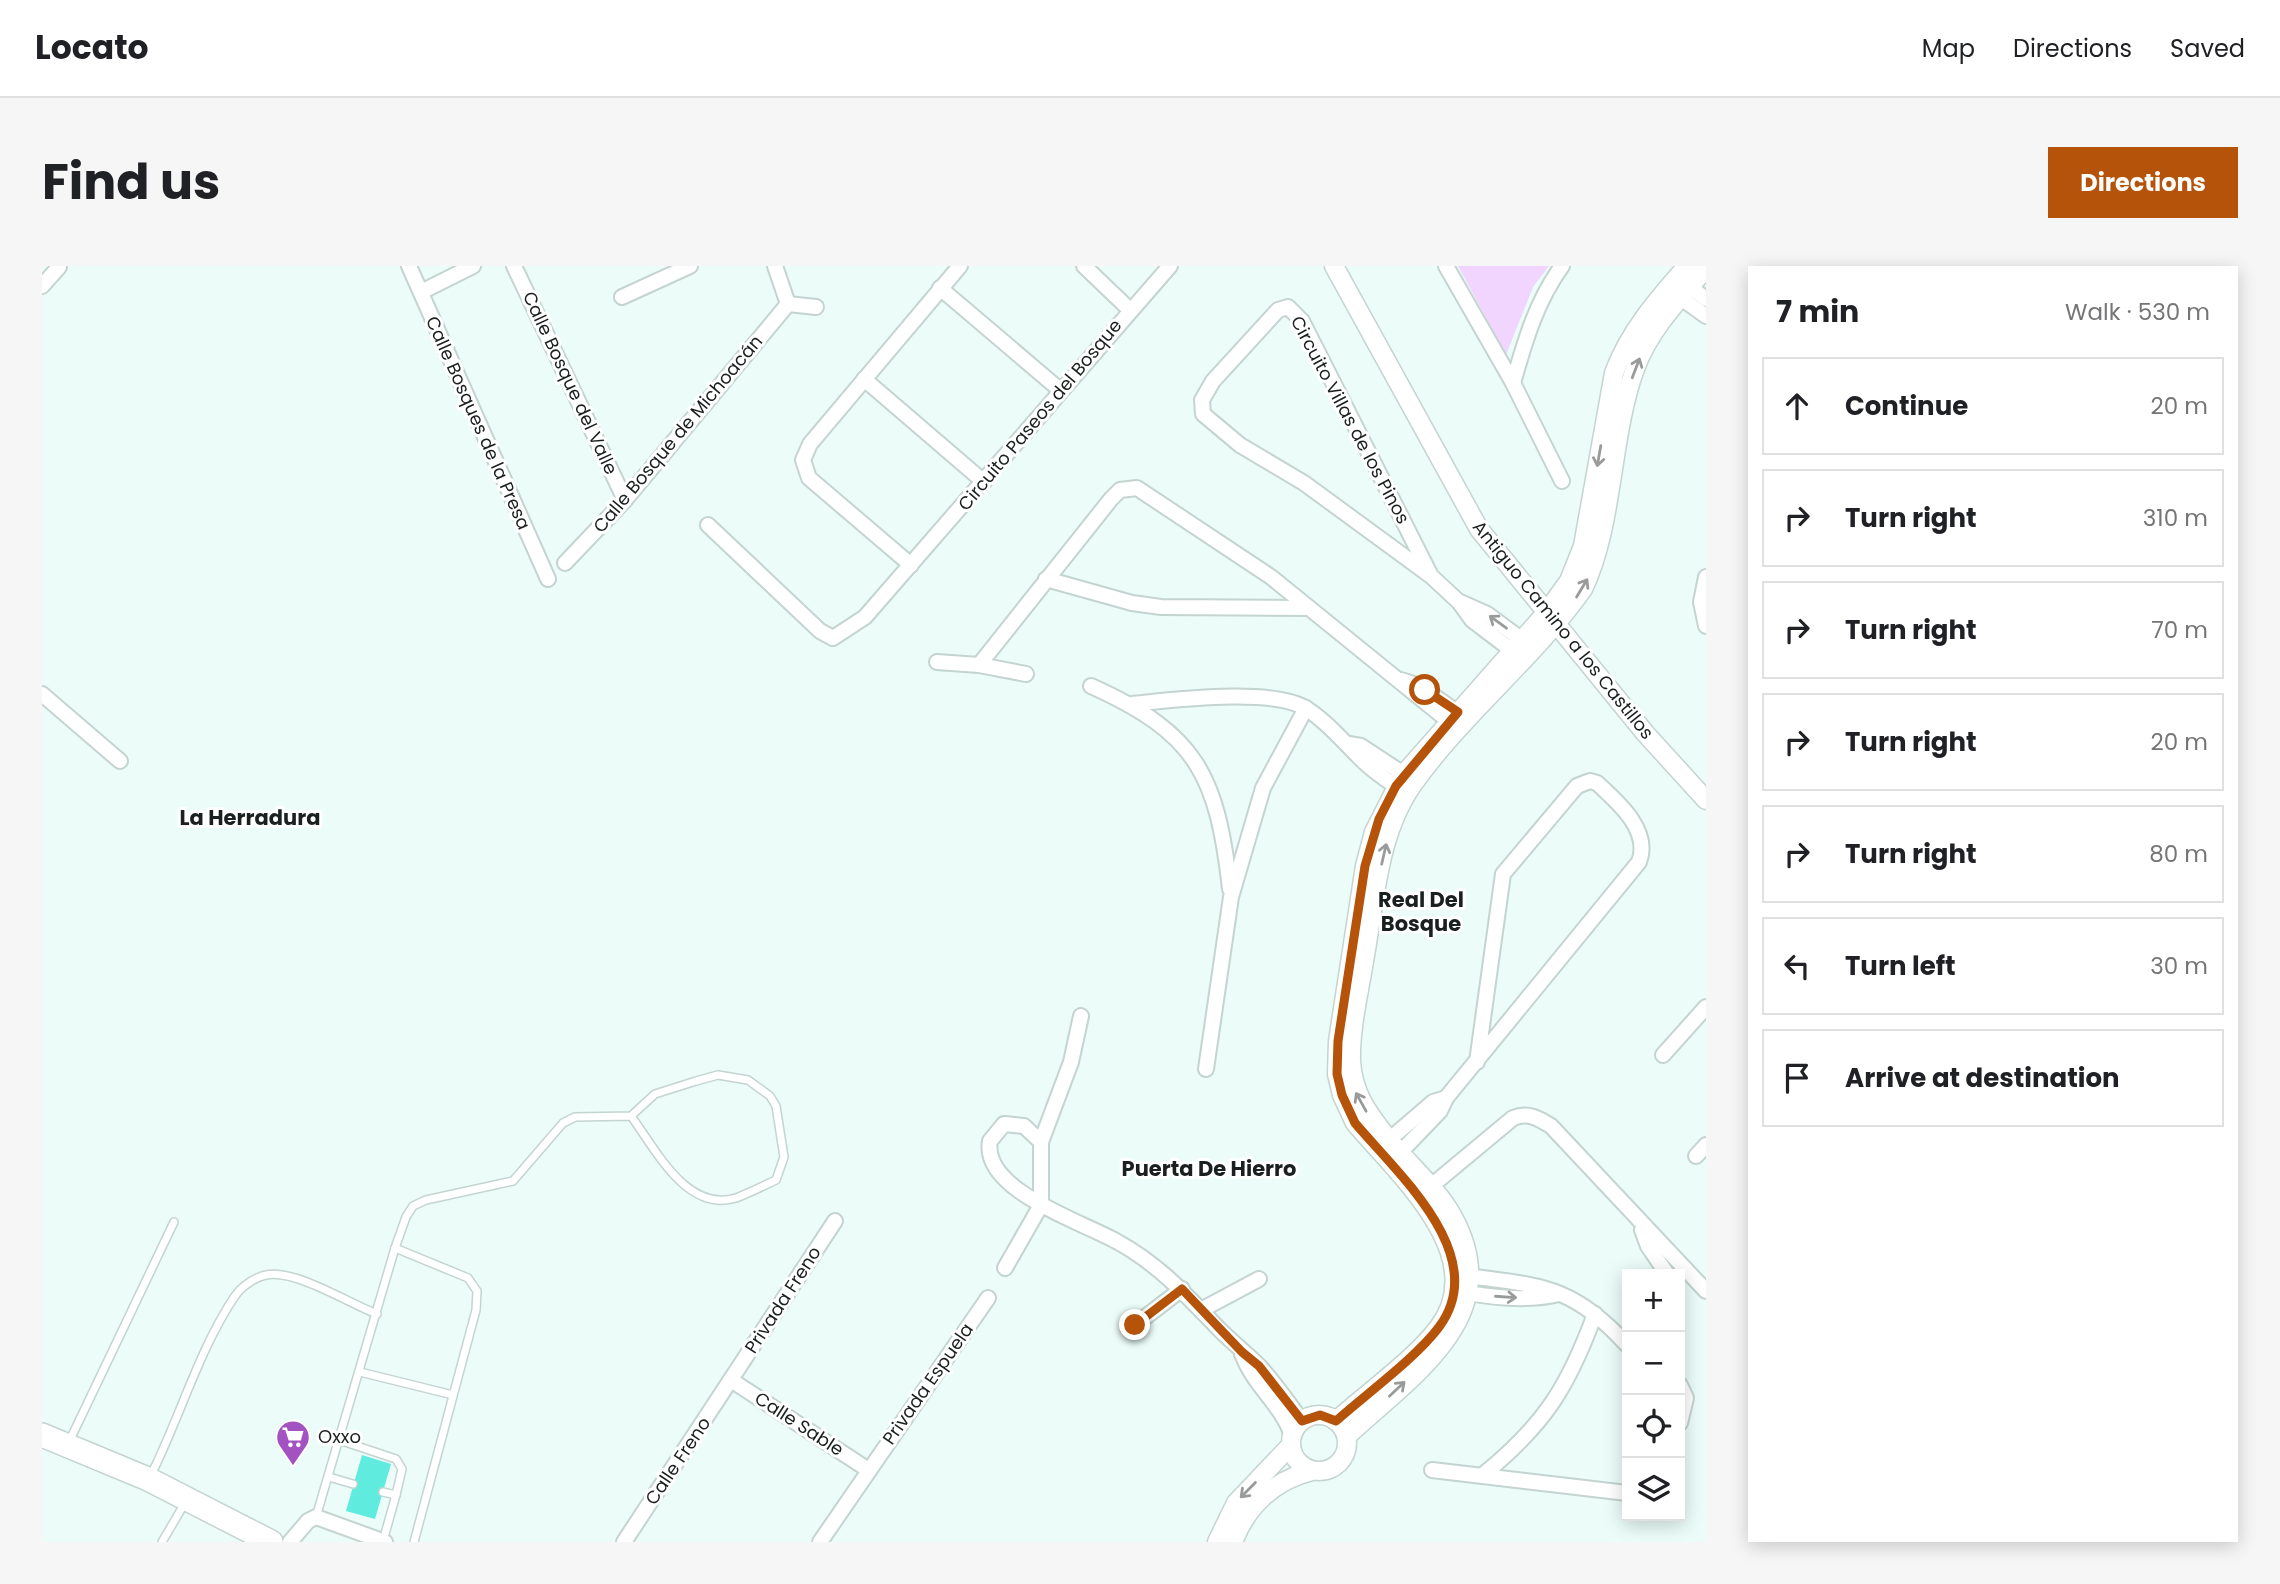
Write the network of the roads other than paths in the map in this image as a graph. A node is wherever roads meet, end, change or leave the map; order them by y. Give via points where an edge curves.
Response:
1 (409, 266) edge
2 (473, 266) edge
3 (514, 266) edge
4 (690, 266) edge
5 (775, 266) edge
6 (960, 266) edge
7 (1083, 266) edge
8 (1170, 266) edge
9 (1334, 266) edge
10 (1446, 266) edge
11 (1562, 266) edge
12 (59, 267) edge
13 (1706, 268) edge
14 (1681, 283) edge
15 (42, 286) edge
16 (940, 288) junction
17 (421, 292) junction
18 (622, 297) dead end
19 (1706, 299) edge
20 (789, 304) junction
21 (816, 307) dead end
22 (1130, 310) junction
23 (1706, 316) edge
24 (864, 379) junction
25 (1513, 383) junction
26 (1060, 390) junction
27 (1562, 481) dead end
28 (984, 482) junction
29 (625, 500) junction
30 (708, 525) dead end
31 (565, 563) dead end
32 (911, 565) junction
33 (1431, 576) junction
34 (1706, 577) edge
35 (548, 579) dead end
36 (1046, 579) junction
37 (1309, 608) junction
38 (1551, 619) junction
39 (1706, 626) edge
40 (1523, 649) junction
41 (937, 662) dead end
42 (979, 665) junction
43 (1026, 674) dead end
44 (1091, 686) dead end
45 (42, 694) edge
46 (1132, 704) junction
47 (1306, 708) junction
48 (1459, 721) junction
49 (120, 761) dead end
50 (1405, 784) junction
51 (1706, 800) edge
52 (1231, 897) junction
53 (1706, 1007) edge
54 (1081, 1016) dead end
55 (1663, 1055) dead end
56 (1477, 1062) junction
57 (1206, 1069) dead end
58 (631, 1116) junction
59 (1041, 1142) junction
60 (1389, 1152) junction
61 (1424, 1192) junction
62 (1041, 1205) junction
63 (835, 1221) dead end
64 (174, 1222) dead end
65 (1640, 1224) junction
66 (395, 1248) junction
67 (1004, 1268) dead end
68 (1664, 1269) edge
69 (1259, 1279) dead end
70 (1462, 1283) junction
71 (1685, 1283) edge
72 (1182, 1289) junction
73 (1704, 1289) edge
74 (988, 1298) dead end
75 (1201, 1310) junction
76 (377, 1314) junction
77 (1595, 1314) junction
78 (1135, 1325) dead end
79 (1622, 1340) edge
80 (360, 1372) junction
81 (732, 1380) junction
82 (453, 1395) junction
83 (1336, 1421) junction
84 (1295, 1434) junction
85 (42, 1435) edge
86 (1347, 1436) junction
87 (339, 1440) junction
88 (67, 1446) junction
89 (867, 1469) junction
90 (1432, 1469) dead end
91 (1312, 1471) junction
92 (1484, 1474) junction
93 (329, 1477) junction
94 (148, 1479) junction
95 (353, 1483) dead end
96 (383, 1492) dead end
97 (1622, 1492) edge
98 (396, 1495) junction
99 (188, 1499) junction
100 (316, 1517) junction
101 (162, 1542) edge
102 (271, 1542) edge
103 (290, 1542) edge
104 (384, 1542) edge
105 (414, 1542) edge
106 (624, 1542) edge
107 (820, 1542) edge
108 (1217, 1542) edge
109 (1233, 1542) edge

1 - 17 street, Calle Bosques de la Presa
2 - 17 street
3 - 29 street, Calle Bosque del Valle
4 - 18 street
5 - 20 street
6 - 16 street
7 - 22 street
8 - 22 street, Circuito Paseos del Bosque
9 - 38 street, Antiguo Camino a los Castillos via 1469,514
10 - 25 street
11 - 25 street via 1541,299
12 - 15 street
13 - 14 street
14 - 19 street
14 - 23 street
14 - 38 street via 1635,368 1583,589
16 - 24 street
16 - 26 street
17 - 35 street, Calle Bosques de la Presa
20 - 21 street
20 - 29 street, Calle Bosque de Michoacán
22 - 26 street, Circuito Paseos del Bosque
24 - 28 street
24 - 32 street via 810,444 803,460 809,478
25 - 27 street
26 - 28 street, Circuito Paseos del Bosque
28 - 32 street, Circuito Paseos del Bosque
29 - 31 street, Calle Bosque de Michoacán
30 - 32 street, Circuito Paseos del Bosque via 820,631 833,638 864,617
33 - 33 street, Circuito Villas de los Pinos via 1203,414 1205,392 1278,310 1288,307 1302,321
33 - 40 street, Circuito Villas de los Pinos via 1472,620
34 - 39 street via 1701,602
36 - 37 street via 1161,607
36 - 37 street via 1120,490 1137,488 1271,577
36 - 42 street
37 - 48 street via 1401,680 1420,686
38 - 40 street
38 - 51 street, Antiguo Camino a los Castillos
40 - 48 street
41 - 42 street
42 - 43 street
44 - 46 street
45 - 49 street
46 - 47 street via 1271,697
46 - 52 street via 1180,742 1205,775 1223,831
47 - 50 street
47 - 52 street via 1263,788
48 - 50 street
50 - 60 street via 1379,819 1365,866 1338,1041 1337,1074 1347,1110
52 - 57 street
53 - 55 street
54 - 59 street via 1071,1062
56 - 56 street via 1639,862 1643,842 1639,834 1597,783 1577,786 1503,874
56 - 60 street via 1440,1111
58 - 58 lane via 655,1094 696,1081 718,1075 748,1080 776,1106 783,1146 776,1180 733,1199 700,1197 680,1182
58 - 66 lane via 575,1117 563,1123 513,1181 413,1206
59 - 62 street
59 - 62 street via 1024,1126 1004,1124 994,1133 989,1151 1004,1177
60 - 61 street
61 - 65 street via 1506,1122 1529,1115 1551,1126
61 - 70 street
62 - 67 street
62 - 72 street via 1117,1241
63 - 81 street, Privada Freno
64 - 88 lane
65 - 68 street
65 - 73 street
66 - 76 lane
66 - 82 lane via 468,1278 477,1291
69 - 75 street
70 - 77 street via 1530,1298 1559,1294
70 - 83 street via 1438,1328
86 -> 70 street via 1450,1337
71 - 73 street
72 - 75 street
72 - 78 street
74 - 89 street, Privada Espuela
75 - 84 street via 1259,1366
76 - 80 lane
76 - 94 lane via 293,1277 265,1275 244,1286 205,1352
77 - 79 street
77 - 92 street via 1564,1389 1539,1423
80 - 82 lane
80 - 87 lane
81 - 89 street, Calle Sable
81 - 106 street, Calle Freno
82 - 105 lane
83 - 84 street via 1320,1415
83 - 86 street
84 - 91 street via 1298,1461
84 -> 108 street via 1236,1503
85 - 88 main road
86 - 91 street via 1339,1463
87 - 93 lane
87 - 98 lane via 396,1459 402,1469
88 - 94 main road
89 - 107 street, Privada Espuela
90 - 92 street
91 - 109 street via 1289,1478 1259,1499
92 - 97 street
93 - 95 lane
93 - 100 lane
94 - 99 main road
96 - 98 lane
98 - 104 lane
99 - 101 lane
99 - 102 main road
100 - 103 street
100 - 104 street

